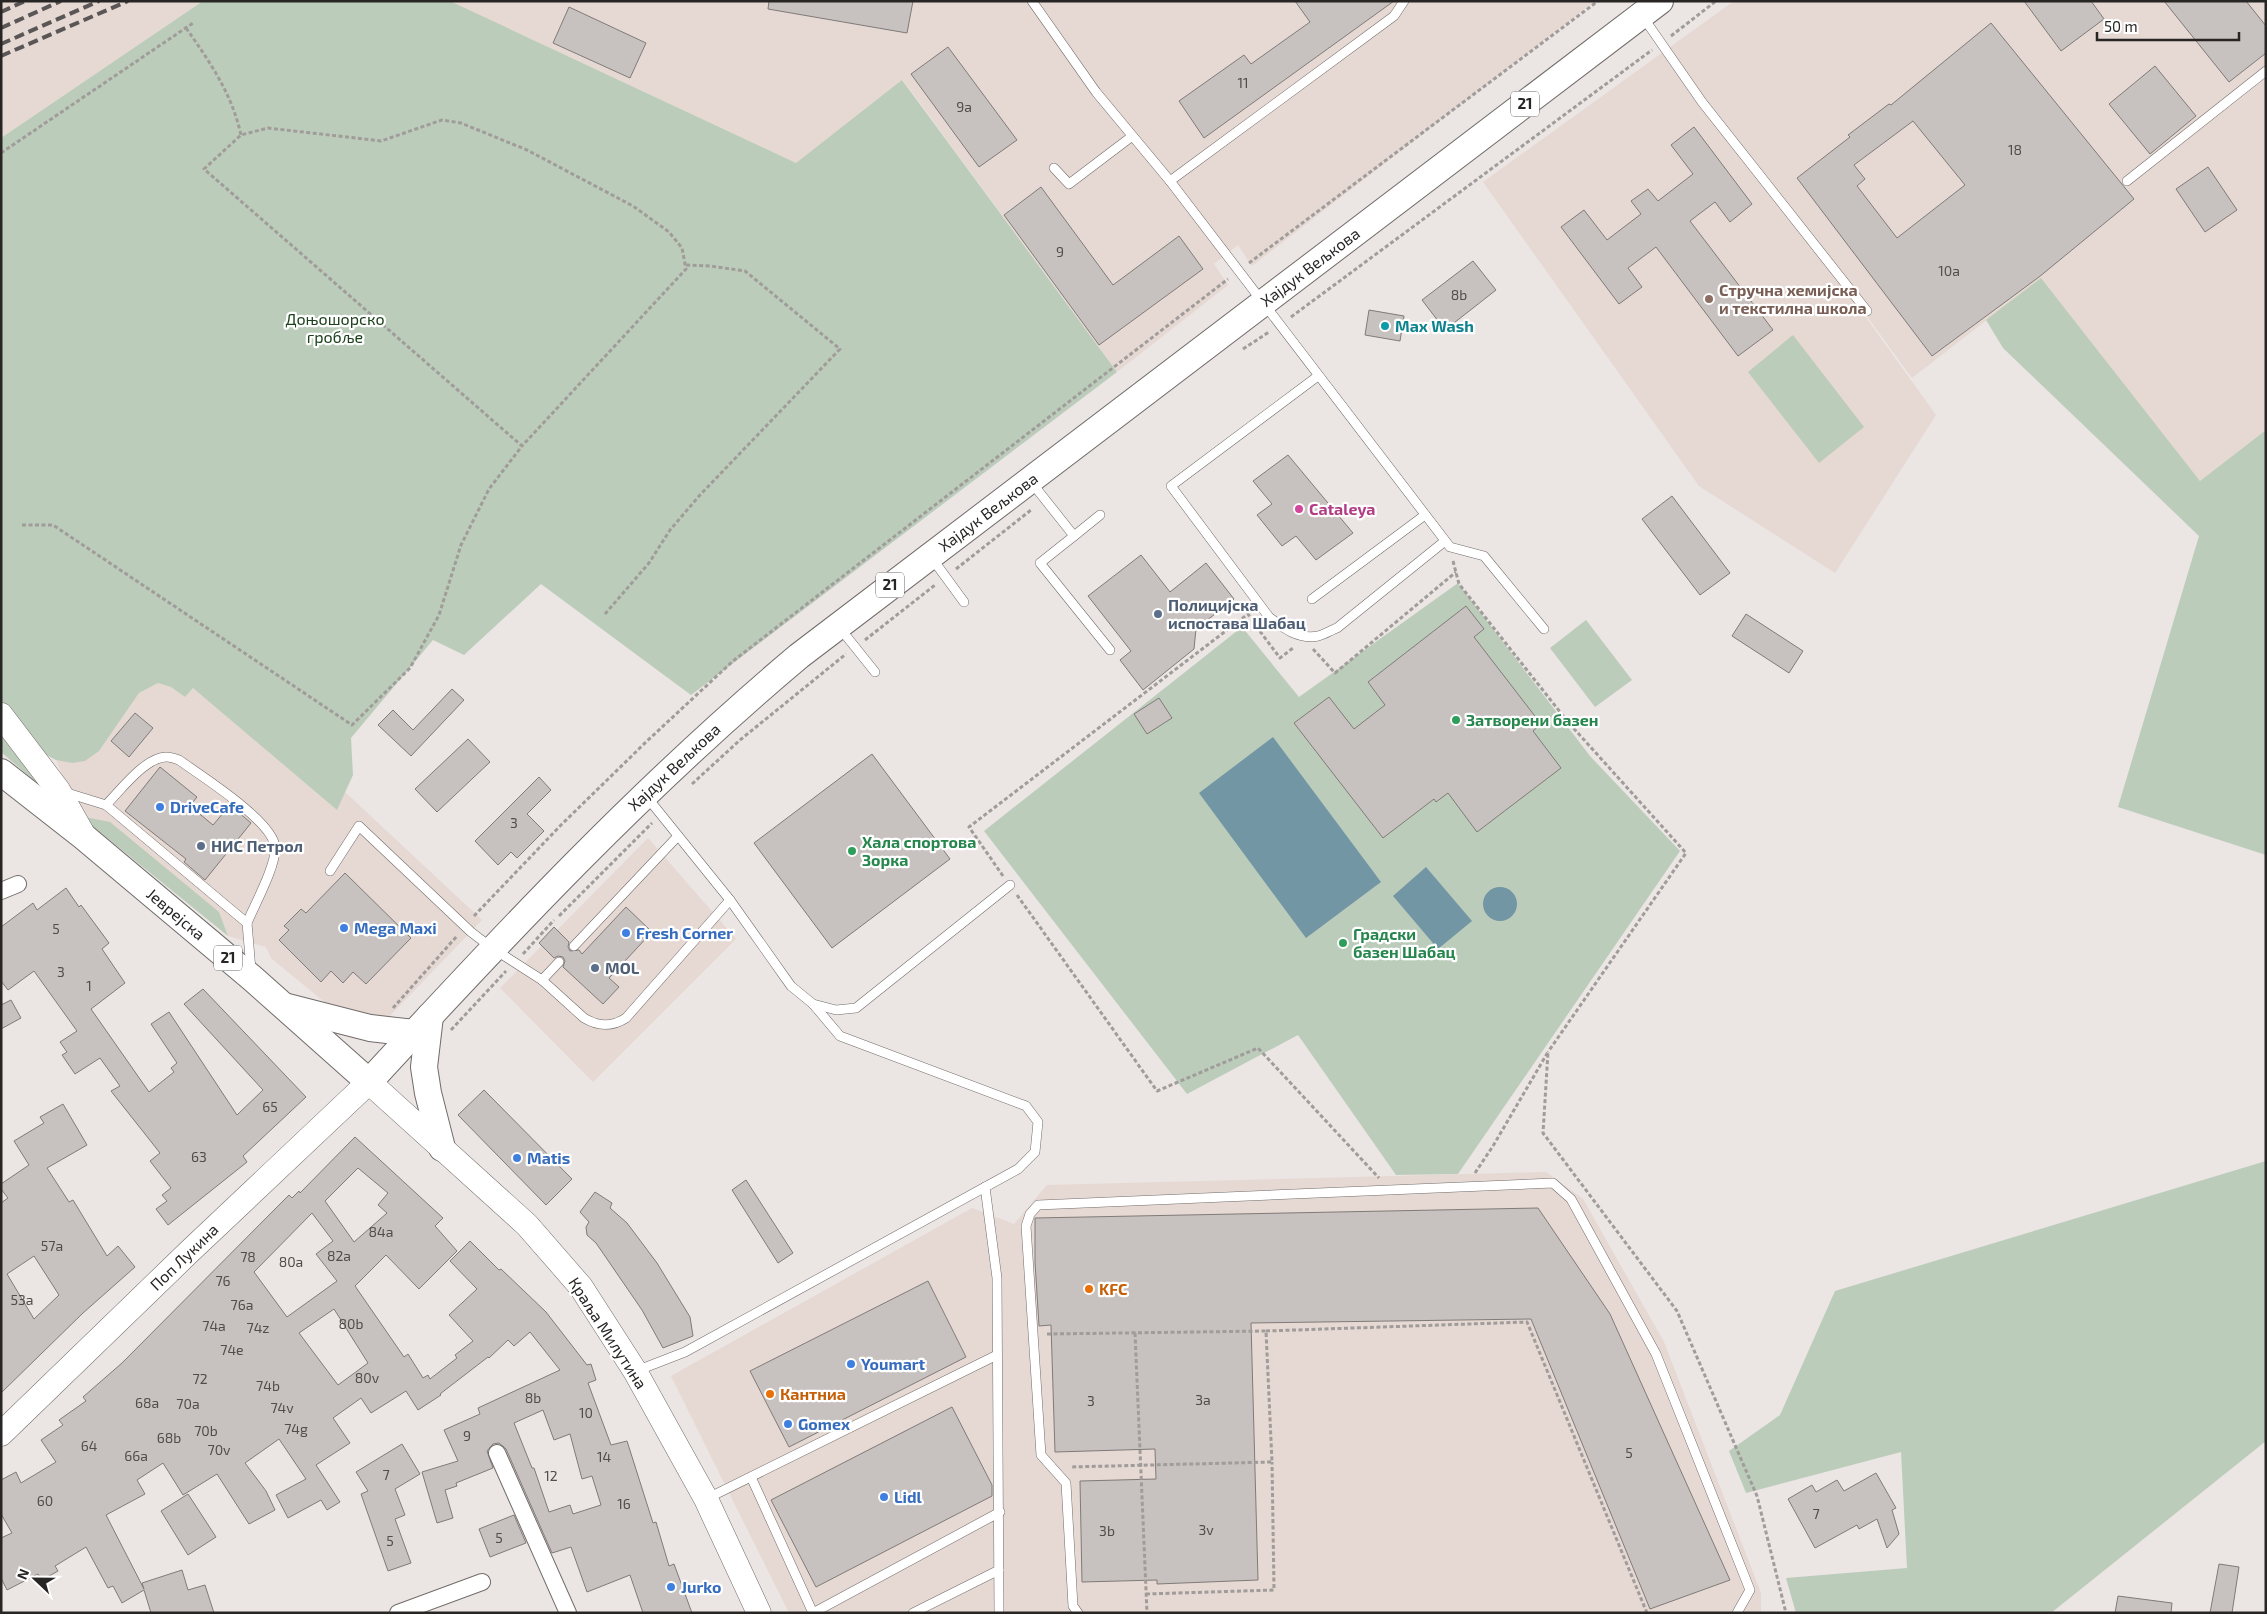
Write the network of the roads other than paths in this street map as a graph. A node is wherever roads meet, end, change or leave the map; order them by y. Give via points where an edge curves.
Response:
1 (1032, 1) edge
2 (1404, 1) edge
3 (1651, 8) edge
4 (2266, 71) edge
5 (1131, 136) junction
6 (1054, 168) dead end
7 (1170, 181) junction
8 (2127, 181) dead end
9 (1262, 304) junction
10 (1867, 311) dead end
11 (1318, 376) junction
12 (1037, 490) junction
13 (1100, 515) dead end
14 (1425, 515) junction
15 (1074, 536) junction
16 (1447, 544) junction
17 (930, 555) junction
18 (1312, 599) dead end
19 (964, 602) dead end
20 (838, 625) junction
21 (1544, 629) dead end
22 (1110, 650) dead end
23 (875, 672) dead end
24 (1, 715) edge
25 (1, 772) edge
26 (58, 790) junction
27 (644, 794) junction
28 (106, 805) junction
29 (678, 836) junction
30 (84, 837) junction
31 (330, 871) dead end
32 (18, 884) dead end
33 (1010, 885) road end
34 (1, 891) edge
35 (730, 900) junction
36 (246, 923) junction
37 (574, 946) dead end
38 (492, 948) junction
39 (559, 962) dead end
40 (252, 978) junction
41 (542, 980) junction
42 (814, 1004) junction
43 (282, 1005) junction
44 (422, 1024) junction
45 (369, 1082) junction
46 (442, 1148) junction
47 (985, 1187) junction
48 (997, 1355) junction
49 (635, 1371) junction
50 (1, 1434) edge
51 (497, 1453) dead end
52 (751, 1477) junction
53 (706, 1499) junction
54 (1000, 1512) junction
55 (999, 1570) junction
56 (482, 1582) dead end
57 (398, 1613) edge
58 (568, 1613) edge
59 (759, 1613) edge
60 (913, 1613) edge
61 (999, 1613) edge
62 (1078, 1613) edge
63 (1737, 1613) edge

1 - 5 lane
2 - 7 lane via 1394,16
3 - 9 main road, Хајдук Вељкова / 21
3 - 10 lane via 1662,42
4 - 8 lane
5 - 6 lane via 1069,184
5 - 7 lane
7 - 9 lane
9 - 11 lane
9 - 12 main road, Хајдук Вељкова / 21
11 - 14 lane
11 - 16 lane via 1171,486 1269,617 1296,634 1318,636 1337,628
12 - 15 lane
12 - 17 main road, Хајдук Вељкова / 21
13 - 15 lane
14 - 16 lane
14 - 18 lane
15 - 22 lane via 1040,563
16 - 21 lane via 1484,556
17 - 19 lane
17 - 20 main road, Хајдук Вељкова / 21
20 - 23 lane
20 - 27 main road, Хајдук Вељкова / 21 via 756,692
24 - 26 main road
25 - 30 main road, Јеврејска / 21
26 - 28 lane
26 - 30 main road
27 - 29 lane
27 - 38 main road, Хајдук Вељкова / 21
28 - 36 lane
28 - 36 lane via 143,767 167,757 179,760 262,822 275,846 274,861
29 - 35 lane
29 - 37 lane
30 - 40 main road, Јеврејска / 21
31 - 38 lane via 359,826
32 - 34 street
33 - 42 lane via 856,1008 836,1010
35 - 41 lane via 626,1018 616,1024 600,1024 584,1018
35 - 42 lane via 791,986
36 - 40 lane
38 - 41 lane
38 - 44 main road, Хајдук Вељкова / 21
39 - 41 lane
40 - 43 main road, Јеврејска / 21
42 - 47 lane via 840,1036 1026,1106 1038,1122 1036,1152 1018,1169
43 - 44 main road via 375,1029
43 - 45 main road, Јеврејска / 21
44 - 45 main road, Хајдук Вељкова / 21
44 - 46 main road via 428,1093
45 - 46 main road, Краља Милутина
45 - 50 main road, Поп Лукина
46 - 49 main road, Краља Милутина via 527,1225 554,1254 602,1316
47 - 48 lane via 997,1278
47 - 49 lane via 685,1352
48 - 52 lane
48 - 54 lane
49 - 53 main road, Краља Милутина
51 - 58 street
52 - 53 lane
52 - 54 lane via 813,1613
53 - 59 main road, Краља Милутина
54 - 55 lane
55 - 60 lane
55 - 61 lane
56 - 57 street
62 - 63 lane via 1072,1606 1066,1483 1041,1455 1026,1226 1038,1204 1553,1183 1571,1199 1656,1354 1750,1590

